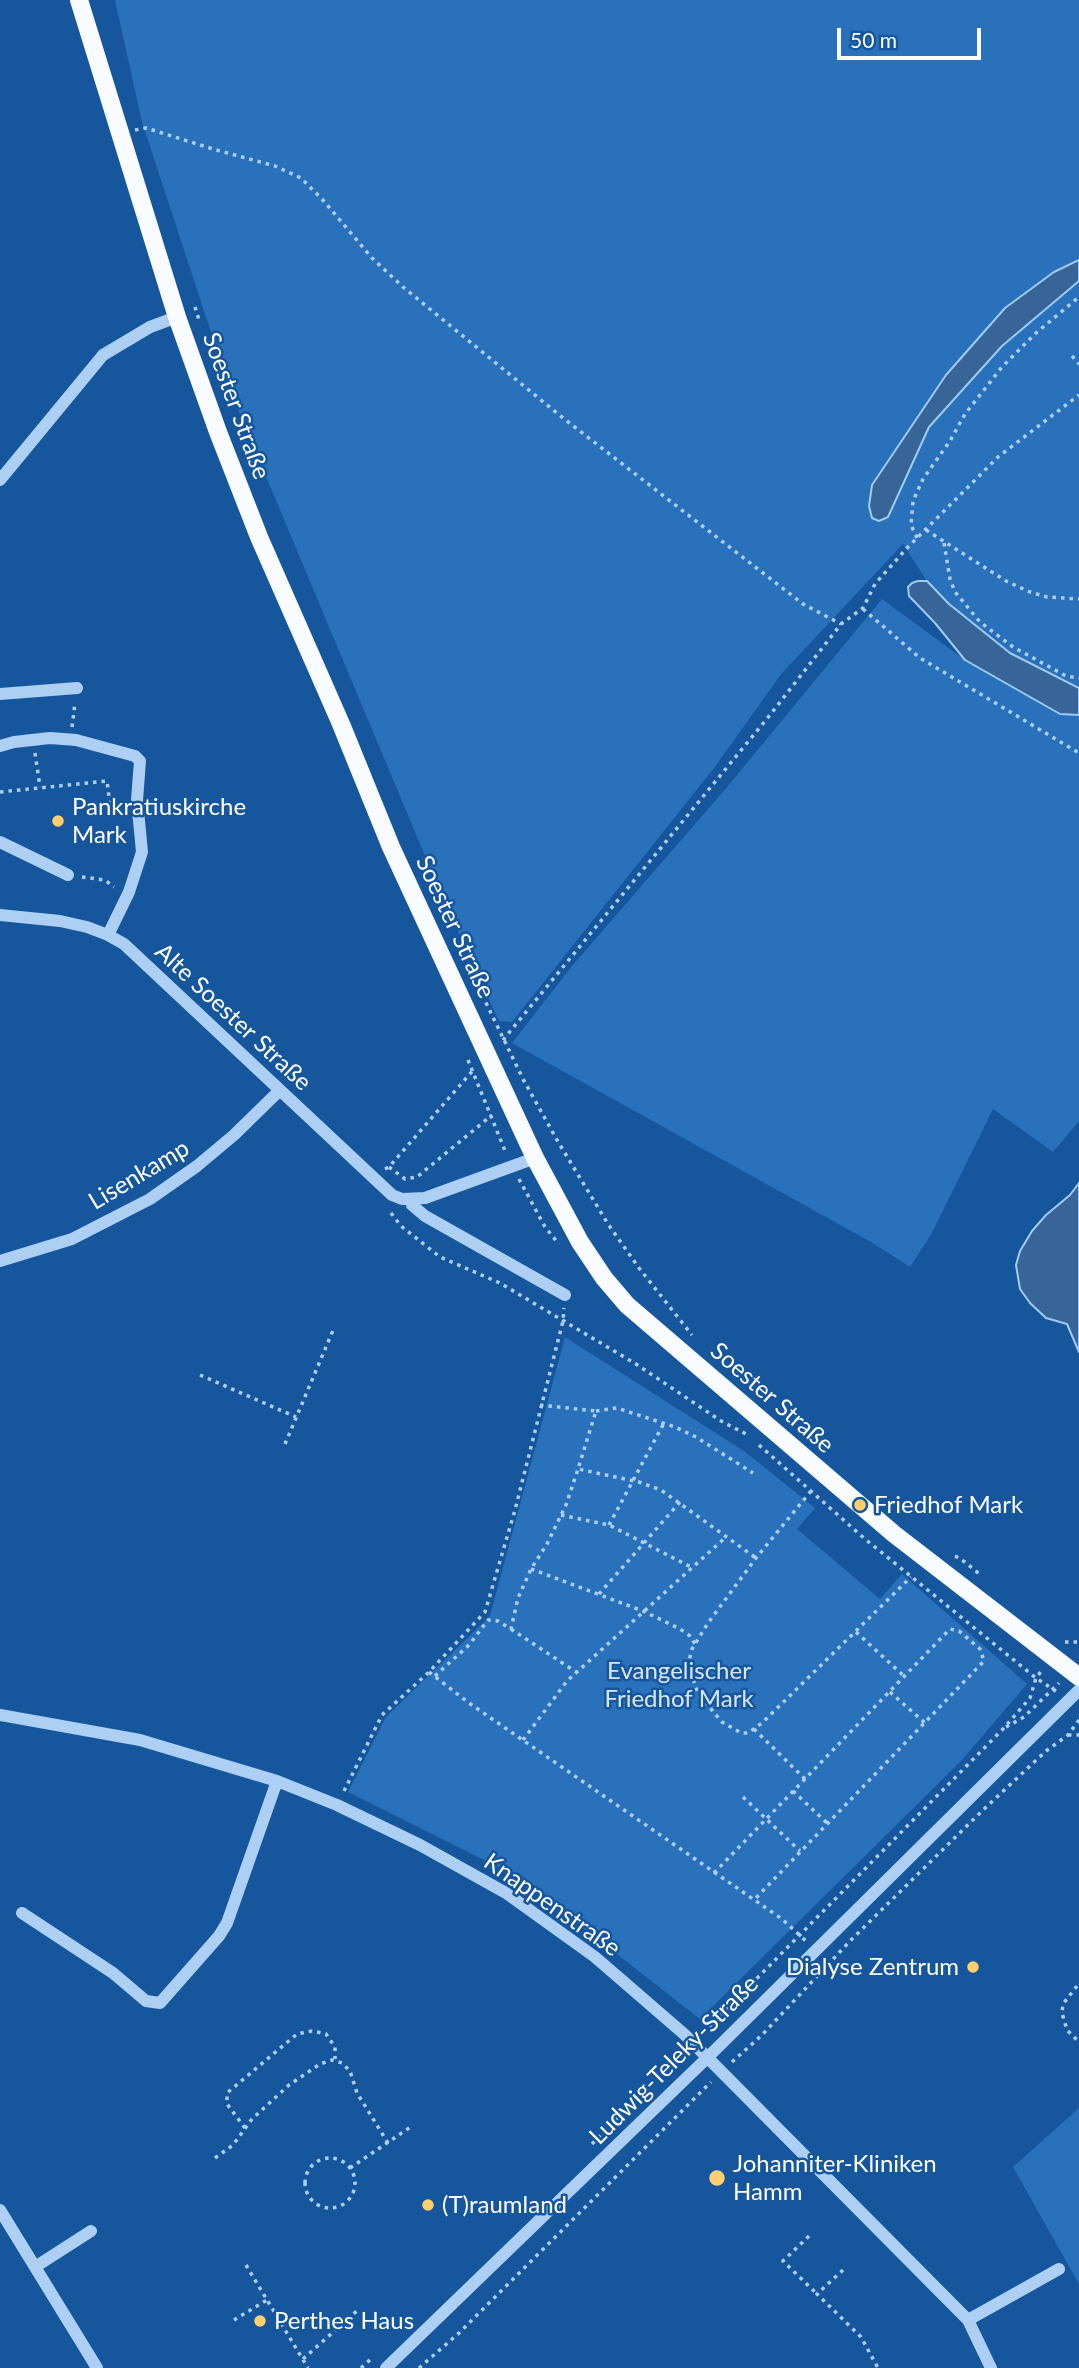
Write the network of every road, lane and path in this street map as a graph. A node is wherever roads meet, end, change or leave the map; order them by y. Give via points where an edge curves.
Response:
1 (79, 0) edge
2 (136, 130) dead end
3 (1079, 297) edge
4 (195, 306) dead end
5 (177, 317) junction
6 (204, 331) dead end
7 (1072, 356) dead end
8 (1079, 364) edge
9 (1079, 395) edge
10 (0, 480) edge
11 (926, 530) junction
12 (916, 538) junction
13 (944, 543) junction
14 (1079, 599) edge
15 (863, 608) junction
16 (841, 624) junction
17 (1079, 678) edge
18 (77, 688) joint
19 (0, 694) edge
20 (34, 740) junction
21 (71, 740) junction
22 (0, 746) edge
23 (1079, 753) edge
24 (40, 787) junction
25 (0, 792) edge
26 (128, 811) dead end
27 (0, 842) edge
28 (68, 875) joint
29 (128, 896) junction
30 (0, 915) edge
31 (108, 935) junction
32 (466, 962) dead end
33 (504, 1038) junction
34 (486, 1055) junction
35 (472, 1072) dead end
36 (279, 1090) junction
37 (532, 1095) junction
38 (510, 1106) junction
39 (535, 1158) junction
40 (412, 1200) junction
41 (0, 1261) edge
42 (565, 1295) joint
43 (334, 1328) dead end
44 (686, 1328) dead end
45 (200, 1375) dead end
46 (540, 1405) junction
47 (596, 1411) junction
48 (296, 1417) junction
49 (664, 1423) junction
50 (285, 1444) dead end
51 (578, 1469) junction
52 (753, 1473) dead end
53 (635, 1481) junction
54 (811, 1491) dead end
55 (680, 1502) junction
56 (561, 1515) junction
57 (610, 1525) junction
58 (726, 1536) junction
59 (645, 1542) junction
60 (755, 1558) junction
61 (691, 1567) junction
62 (531, 1569) junction
63 (911, 1577) dead end
64 (599, 1594) junction
65 (643, 1611) junction
66 (485, 1612) junction
67 (498, 1621) junction
68 (511, 1629) junction
69 (856, 1632) junction
70 (1079, 1642) edge
71 (1063, 1643) dead end
72 (695, 1644) junction
73 (429, 1672) junction
74 (576, 1672) junction
75 (1075, 1674) edge
76 (435, 1676) junction
77 (905, 1677) junction
78 (1036, 1678) dead end
79 (1079, 1690) edge
80 (890, 1692) junction
81 (0, 1715) edge
82 (1079, 1720) edge
83 (925, 1723) junction
84 (754, 1729) junction
85 (1003, 1729) junction
86 (1068, 1735) junction
87 (1079, 1735) edge
88 (523, 1740) junction
89 (805, 1779) junction
90 (277, 1781) junction
91 (793, 1791) junction
92 (743, 1797) dead end
93 (337, 1805) junction
94 (766, 1818) junction
95 (828, 1823) junction
96 (800, 1851) junction
97 (714, 1872) junction
98 (754, 1900) junction
99 (22, 1913) dead end
100 (799, 1935) junction
101 (816, 1950) junction
102 (1077, 1986) dead end
103 (1079, 2042) edge
104 (692, 2044) junction
105 (706, 2059) junction
106 (335, 2060) junction
107 (720, 2072) junction
108 (412, 2126) dead end
109 (244, 2129) junction
110 (388, 2143) junction
111 (587, 2150) dead end
112 (215, 2158) dead end
113 (350, 2168) junction
114 (0, 2210) edge
115 (91, 2231) dead end
116 (809, 2236) dead end
117 (246, 2265) dead end
118 (35, 2267) junction
119 (1059, 2269) dead end
120 (843, 2270) dead end
121 (817, 2294) junction
122 (267, 2300) junction
123 (359, 2309) dead end
124 (234, 2320) dead end
125 (968, 2320) junction
126 (380, 2351) dead end
127 (302, 2359) junction
128 (97, 2368) edge
129 (308, 2368) edge
130 (361, 2368) edge
131 (386, 2368) edge
132 (419, 2368) edge
133 (878, 2368) edge
134 (991, 2368) edge

1 - 5 main road, Soester Straße
2 - 16 path via 146,128 275,166 300,178 372,258 414,296 803,604
3 - 12 path via 1002,367 965,414 913,501 911,525
4 - 6 path
5 - 10 street via 103,355
5 - 34 main road, Soester Straße via 259,537
7 - 8 path
9 - 11 path via 998,457
11 - 12 path
11 - 13 path
12 - 15 path via 875,584
13 - 14 path via 1030,592
13 - 17 path via 955,592 980,622 1013,647 1066,676
15 - 16 path
15 - 23 path via 920,658
16 - 33 path
18 - 19 street
18 - 21 path
20 - 21 street
20 - 22 street
20 - 24 path
21 - 29 street via 140,761 137,800 142,852
24 - 25 path
24 - 26 path via 107,781 111,813
27 - 28 street
28 - 29 path via 105,880
29 - 31 street
30 - 31 street, Alte Soester Straße via 60,922
31 - 36 street, Alte Soester Straße via 124,944
32 - 33 path
33 - 34 path
33 - 37 path
34 - 38 main road, Soester Straße
35 - 38 path via 388,1167 405,1179 417,1177 490,1115
36 - 40 street, Alte Soester Straße via 392,1195
36 - 41 street, Lisenkamp via 234,1135 150,1199 72,1239
37 - 38 path
37 - 44 path via 608,1224
38 - 39 main road, Soester Straße
39 - 40 street
39 - 75 main road, Soester Straße via 580,1242 627,1305 902,1540
40 - 42 street, Alte Soester Straße via 425,1216
42 - 46 path via 563,1321
43 - 48 path
45 - 48 path
46 - 47 path
46 - 66 path
47 - 49 path via 617,1408
47 - 51 path
48 - 50 path
49 - 52 path
49 - 53 path
51 - 53 path
51 - 56 path
53 - 55 path
53 - 57 path
54 - 60 path
55 - 58 path
55 - 59 path
56 - 57 path
56 - 62 path
57 - 59 path
58 - 60 path
58 - 61 path
59 - 61 path
59 - 64 path
60 - 72 path
61 - 65 path
62 - 64 path
62 - 68 path
63 - 69 path
64 - 65 path
65 - 72 path via 680,1629
65 - 74 path
66 - 67 path
66 - 73 path
67 - 68 path
67 - 76 path via 488,1620
68 - 74 path
69 - 77 path
69 - 84 path
70 - 71 path
72 - 84 path via 689,1661 700,1696 736,1731
73 - 76 path
73 - 93 path via 382,1715
74 - 88 path
75 - 85 path
76 - 88 path
77 - 80 path
77 - 83 path via 950,1629 959,1631 984,1656
78 - 85 path via 1030,1698
79 - 101 street, Ludwig-Teleky-Straße
80 - 83 path
80 - 89 path
81 - 90 street, Knappenstraße via 141,1740
82 - 86 path
83 - 95 path
84 - 89 path
85 - 100 path
86 - 87 path
86 - 107 path via 983,1810
88 - 97 path
89 - 91 path
90 - 93 street, Knappenstraße
90 - 99 street via 227,1923 160,2003 146,2001 113,1973
91 - 94 path
91 - 95 path
92 - 94 path
93 - 104 street, Knappenstraße via 506,1893 595,1957
94 - 96 path
94 - 97 path
95 - 96 path
96 - 98 path
97 - 98 path
98 - 100 path
100 - 101 path
100 - 104 path
101 - 105 street, Ludwig-Teleky-Straße
102 - 103 path via 1062,2013
104 - 105 street, Knappenstraße
104 - 111 path
105 - 107 street, Knappenstraße
105 - 131 street, Ludwig-Teleky-Straße
106 - 109 path via 320,2064 289,2085
106 - 109 path via 335,2047 326,2034 298,2034 226,2093 227,2104
106 - 110 path via 350,2071 357,2093
107 - 125 street, Knappenstraße
107 - 132 path
108 - 110 path
109 - 112 path via 233,2145
110 - 113 path
113 - 113 path via 336,2158 314,2163 304,2180 310,2199 332,2208 346,2202 355,2187
114 - 118 street
115 - 118 street
116 - 121 path via 783,2261
117 - 122 path
118 - 128 street
119 - 125 street
120 - 121 path
121 - 133 path via 861,2337
122 - 124 path
122 - 127 path
123 - 127 path
125 - 134 street, Knappenstraße
126 - 130 path
127 - 129 path

